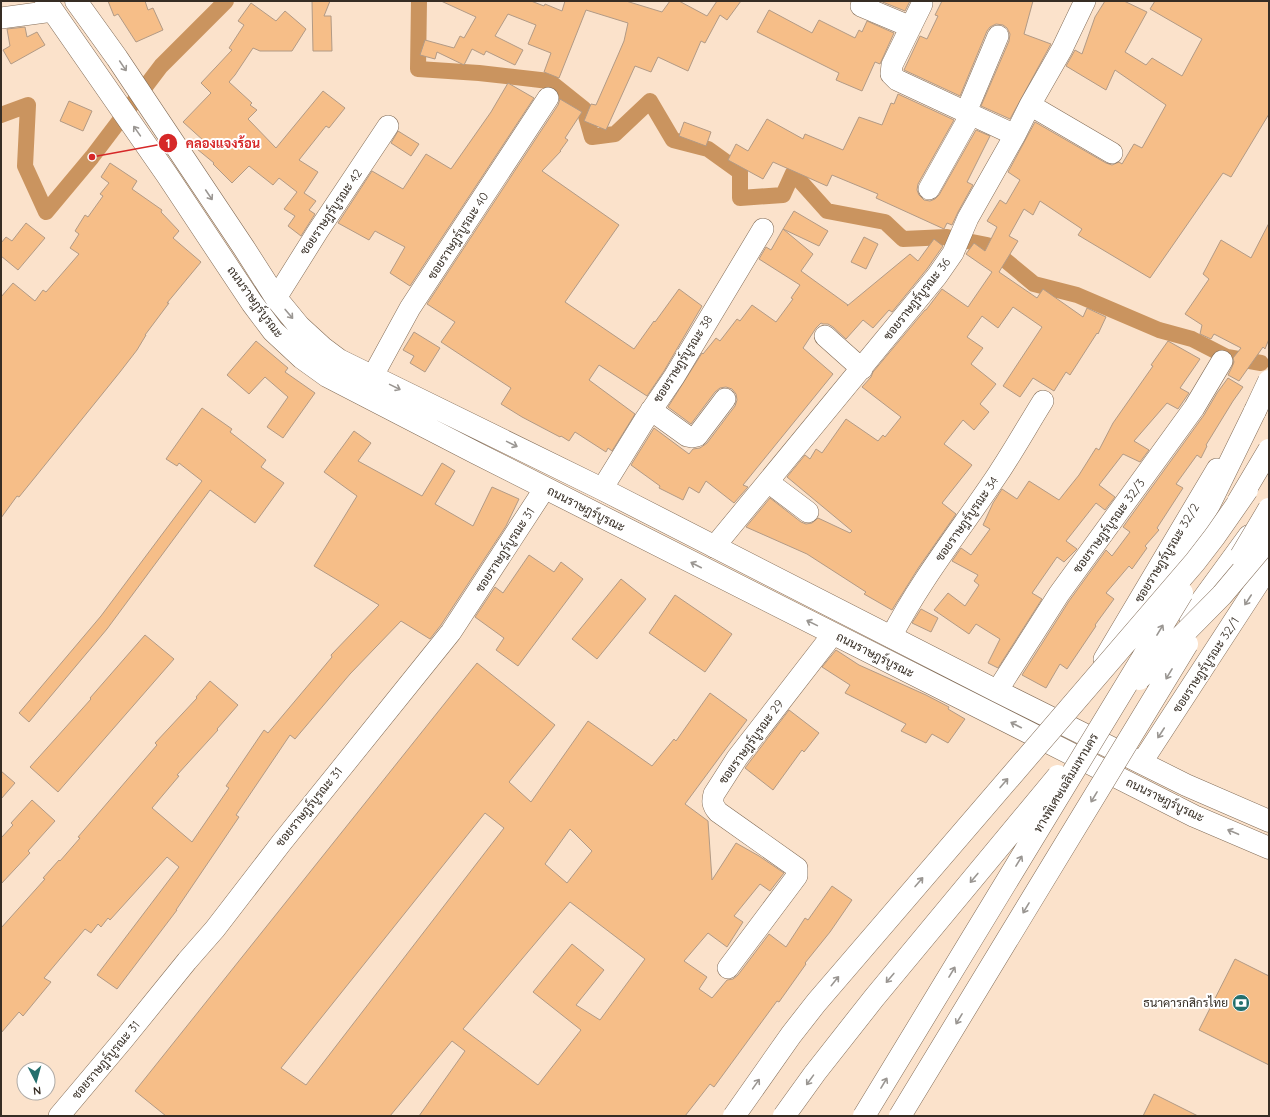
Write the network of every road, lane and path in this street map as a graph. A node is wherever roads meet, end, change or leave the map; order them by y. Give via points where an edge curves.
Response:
1 (76, 1) edge
2 (1085, 1) edge
3 (922, 4) dead end
4 (49, 6) edge
5 (861, 6) dead end
6 (1, 18) edge
7 (911, 27) junction
8 (998, 36) dead end
9 (548, 98) dead end
10 (1030, 105) junction
11 (969, 113) junction
12 (388, 126) dead end
13 (1015, 135) junction
14 (1112, 153) dead end
15 (929, 189) dead end
16 (763, 229) dead end
17 (276, 298) junction
18 (825, 336) dead end
19 (1222, 361) dead end
20 (333, 368) junction
21 (862, 369) junction
22 (373, 376) junction
23 (1269, 381) edge
24 (362, 395) junction
25 (725, 399) dead end
26 (1043, 401) dead end
27 (651, 410) junction
28 (1269, 450) edge
29 (768, 482) junction
30 (545, 488) junction
31 (602, 489) junction
32 (1247, 490) dead end
33 (1269, 508) edge
34 (808, 512) dead end
35 (1269, 539) edge
36 (714, 547) junction
37 (1269, 567) edge
38 (1142, 623) junction
39 (833, 634) junction
40 (891, 637) junction
41 (1133, 686) junction
42 (997, 691) junction
43 (1065, 724) junction
44 (1142, 762) junction
45 (1269, 820) edge
46 (1269, 848) edge
47 (728, 968) dead end
48 (59, 1116) edge
49 (734, 1116) edge
50 (784, 1116) edge
51 (864, 1116) edge
52 (900, 1116) edge

1 -> 17 main road, ถนนราษฎร์บูรณะ via 187,162
2 - 10 street, ซอยราษฎร์บูรณะ 36 via 1062,49
3 - 7 street
4 - 6 street
20 -> 4 main road, ถนนราษฎร์บูรณะ via 302,358 273,332 167,174
5 - 7 street
7 - 11 street via 890,74 897,80
8 - 11 street
9 - 22 street, ซอยราษฎร์บูรณะ 40 via 410,308
10 - 13 street, ซอยราษฎร์บูรณะ 36
10 - 14 street
11 - 13 street
11 - 15 street
12 - 17 street, ซอยราษฎร์บูรณะ 42
13 - 21 street, ซอยราษฎร์บูรณะ 36 via 960,235 953,253
16 - 27 street, ซอยราษฎร์บูรณะ 38 via 674,377
17 -> 20 main road, ถนนราษฎร์บูรณะ via 299,326 323,348
18 - 21 street
19 - 42 street, ซอยราษฎร์บูรณะ 32/3 via 1194,408 1059,594
20 - 22 main road, ถนนราษฎร์บูรณะ
20 - 24 main road, ถนนราษฎร์บูรณะ
21 - 29 street, ซอยราษฎร์บูรณะ 36
22 - 24 street, ซอยราษฎร์บูรณะ 40
22 -> 31 main road, ถนนราษฎร์บูรณะ
23 - 38 main road, bridge via 1207,509
23 - 43 street, ซอยราษฎร์บูรณะ 32/2
24 - 30 main road, ถนนราษฎร์บูรณะ
25 - 27 street via 697,436 692,437
26 - 40 street, ซอยราษฎร์บูรณะ 34 via 999,473 918,590
27 - 31 street, ซอยราษฎร์บูรณะ 38
51 -> 28 main road, ทางพิเศษเฉลิมมหานคร, bridge
29 - 34 street
29 - 36 street, ซอยราษฎร์บูรณะ 36
39 -> 30 main road, ถนนราษฎร์บูรณะ
30 - 48 street, ซอยราษฎร์บูรณะ 31 via 451,632 215,929
31 - 36 main road, ถนนราษฎร์บูรณะ
32 - 38 main road, bridge via 1211,541
33 - 41 main road, bridge via 1203,600
33 -> 52 main road, bridge
35 - 41 main road, bridge via 1222,596
36 - 40 main road, ถนนราษฎร์บูรณะ
37 -> 44 street, ซอยราษฎร์บูรณะ 32/1
49 -> 38 main road, bridge via 791,1035 846,968
46 -> 39 main road, ถนนราษฎร์บูรณะ via 1194,816
39 - 47 street, ซอยราษฎร์บูรณะ 29 via 737,758 712,800 718,812 797,868 798,872 798,876
40 - 42 main road, ถนนราษฎร์บูรณะ
41 -> 50 main road, bridge via 874,998
42 - 43 main road, ถนนราษฎร์บูรณะ
43 - 44 main road, ถนนราษฎร์บูรณะ
44 - 45 main road, ถนนราษฎร์บูรณะ via 1186,785

